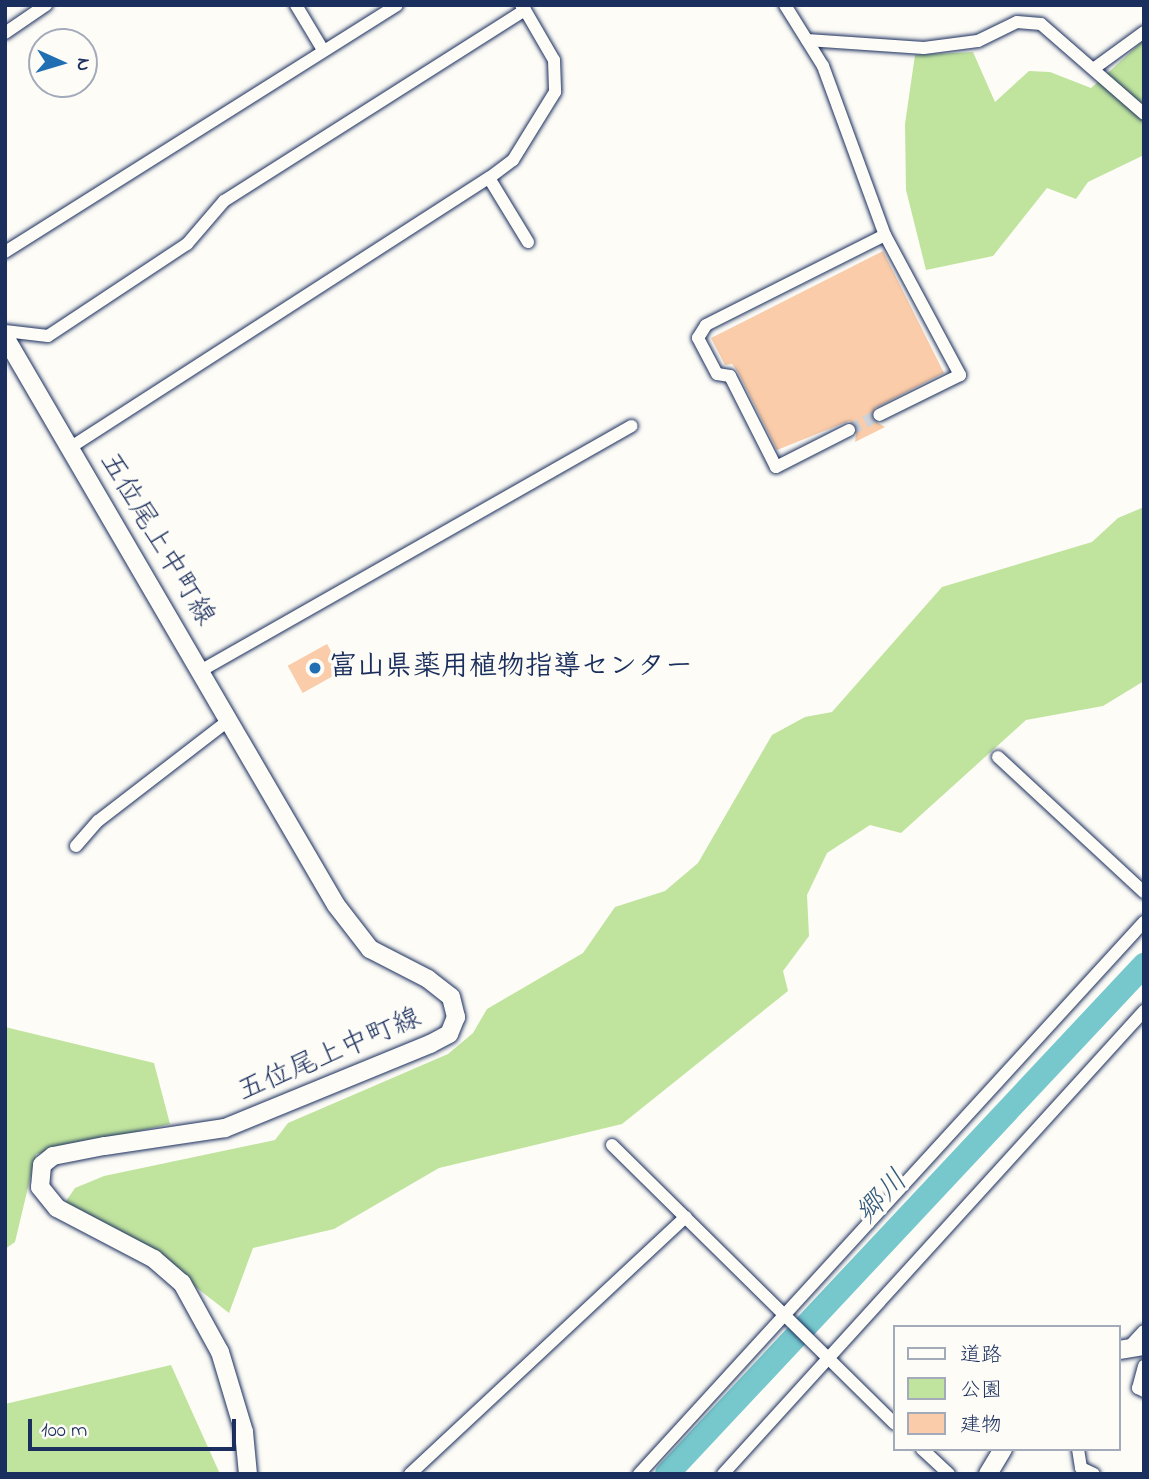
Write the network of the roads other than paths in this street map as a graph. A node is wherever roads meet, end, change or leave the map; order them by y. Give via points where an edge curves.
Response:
1 (46, 5) edge
2 (296, 5) edge
3 (397, 5) edge
4 (785, 5) edge
5 (523, 8) edge
6 (1144, 32) edge
7 (5, 33) edge
8 (807, 40) junction
9 (323, 50) junction
10 (1096, 68) junction
11 (1144, 114) edge
12 (489, 178) junction
13 (885, 235) junction
14 (528, 242) dead end
15 (5, 252) edge
16 (5, 331) edge
17 (5, 337) edge
18 (879, 415) tunnel mouth
19 (632, 426) dead end
20 (849, 430) tunnel mouth
21 (71, 447) junction
22 (202, 670) junction
23 (229, 720) junction
24 (998, 757) dead end
25 (76, 846) dead end
26 (1144, 892) edge
27 (1144, 922) edge
28 (1144, 1011) edge
29 (612, 1145) dead end
30 (686, 1217) junction
31 (784, 1318) junction
32 (1144, 1331) edge
33 (1130, 1348) edge
34 (827, 1360) junction
35 (1144, 1366) edge
36 (1144, 1391) edge
37 (894, 1423) edge
38 (924, 1451) edge
39 (1002, 1451) edge
40 (1078, 1451) edge
41 (1080, 1471) edge
42 (248, 1474) edge
43 (410, 1474) edge
44 (639, 1474) edge
45 (723, 1474) edge
46 (949, 1474) edge
47 (988, 1474) edge
48 (1094, 1474) edge

1 - 7 street
2 - 9 street
3 - 9 street
4 - 8 street
5 - 12 street via 554,60 555,92 513,160
5 - 16 street via 224,201 187,244 48,336
6 - 10 street
8 - 10 street via 925,48 978,41 1017,22 1041,24
8 - 13 street via 822,66
9 - 15 street
10 - 11 street via 1120,98
12 - 14 street
12 - 21 street via 131,414
13 - 18 street via 960,375
13 - 20 street via 706,325 698,338 717,374 730,376 776,467
17 - 21 main road, 五位尾上中町線
19 - 22 street
21 - 22 main road, 五位尾上中町線
22 - 23 main road, 五位尾上中町線
23 - 25 street via 98,821
23 - 42 main road, 五位尾上中町線 via 336,905 370,948 451,997 456,1017 449,1034 430,1044 225,1129 53,1156 42,1165 40,1187 57,1208 154,1259 182,1283 220,1352 244,1432
24 - 26 street
27 - 31 street
28 - 34 street
29 - 30 street
30 - 31 street
30 - 43 street
31 - 34 street
31 - 44 street
32 - 33 street
34 - 37 street
34 - 45 street
35 - 36 street via 1138,1388
38 - 46 street
39 - 47 main road
40 - 41 street
41 - 48 street

